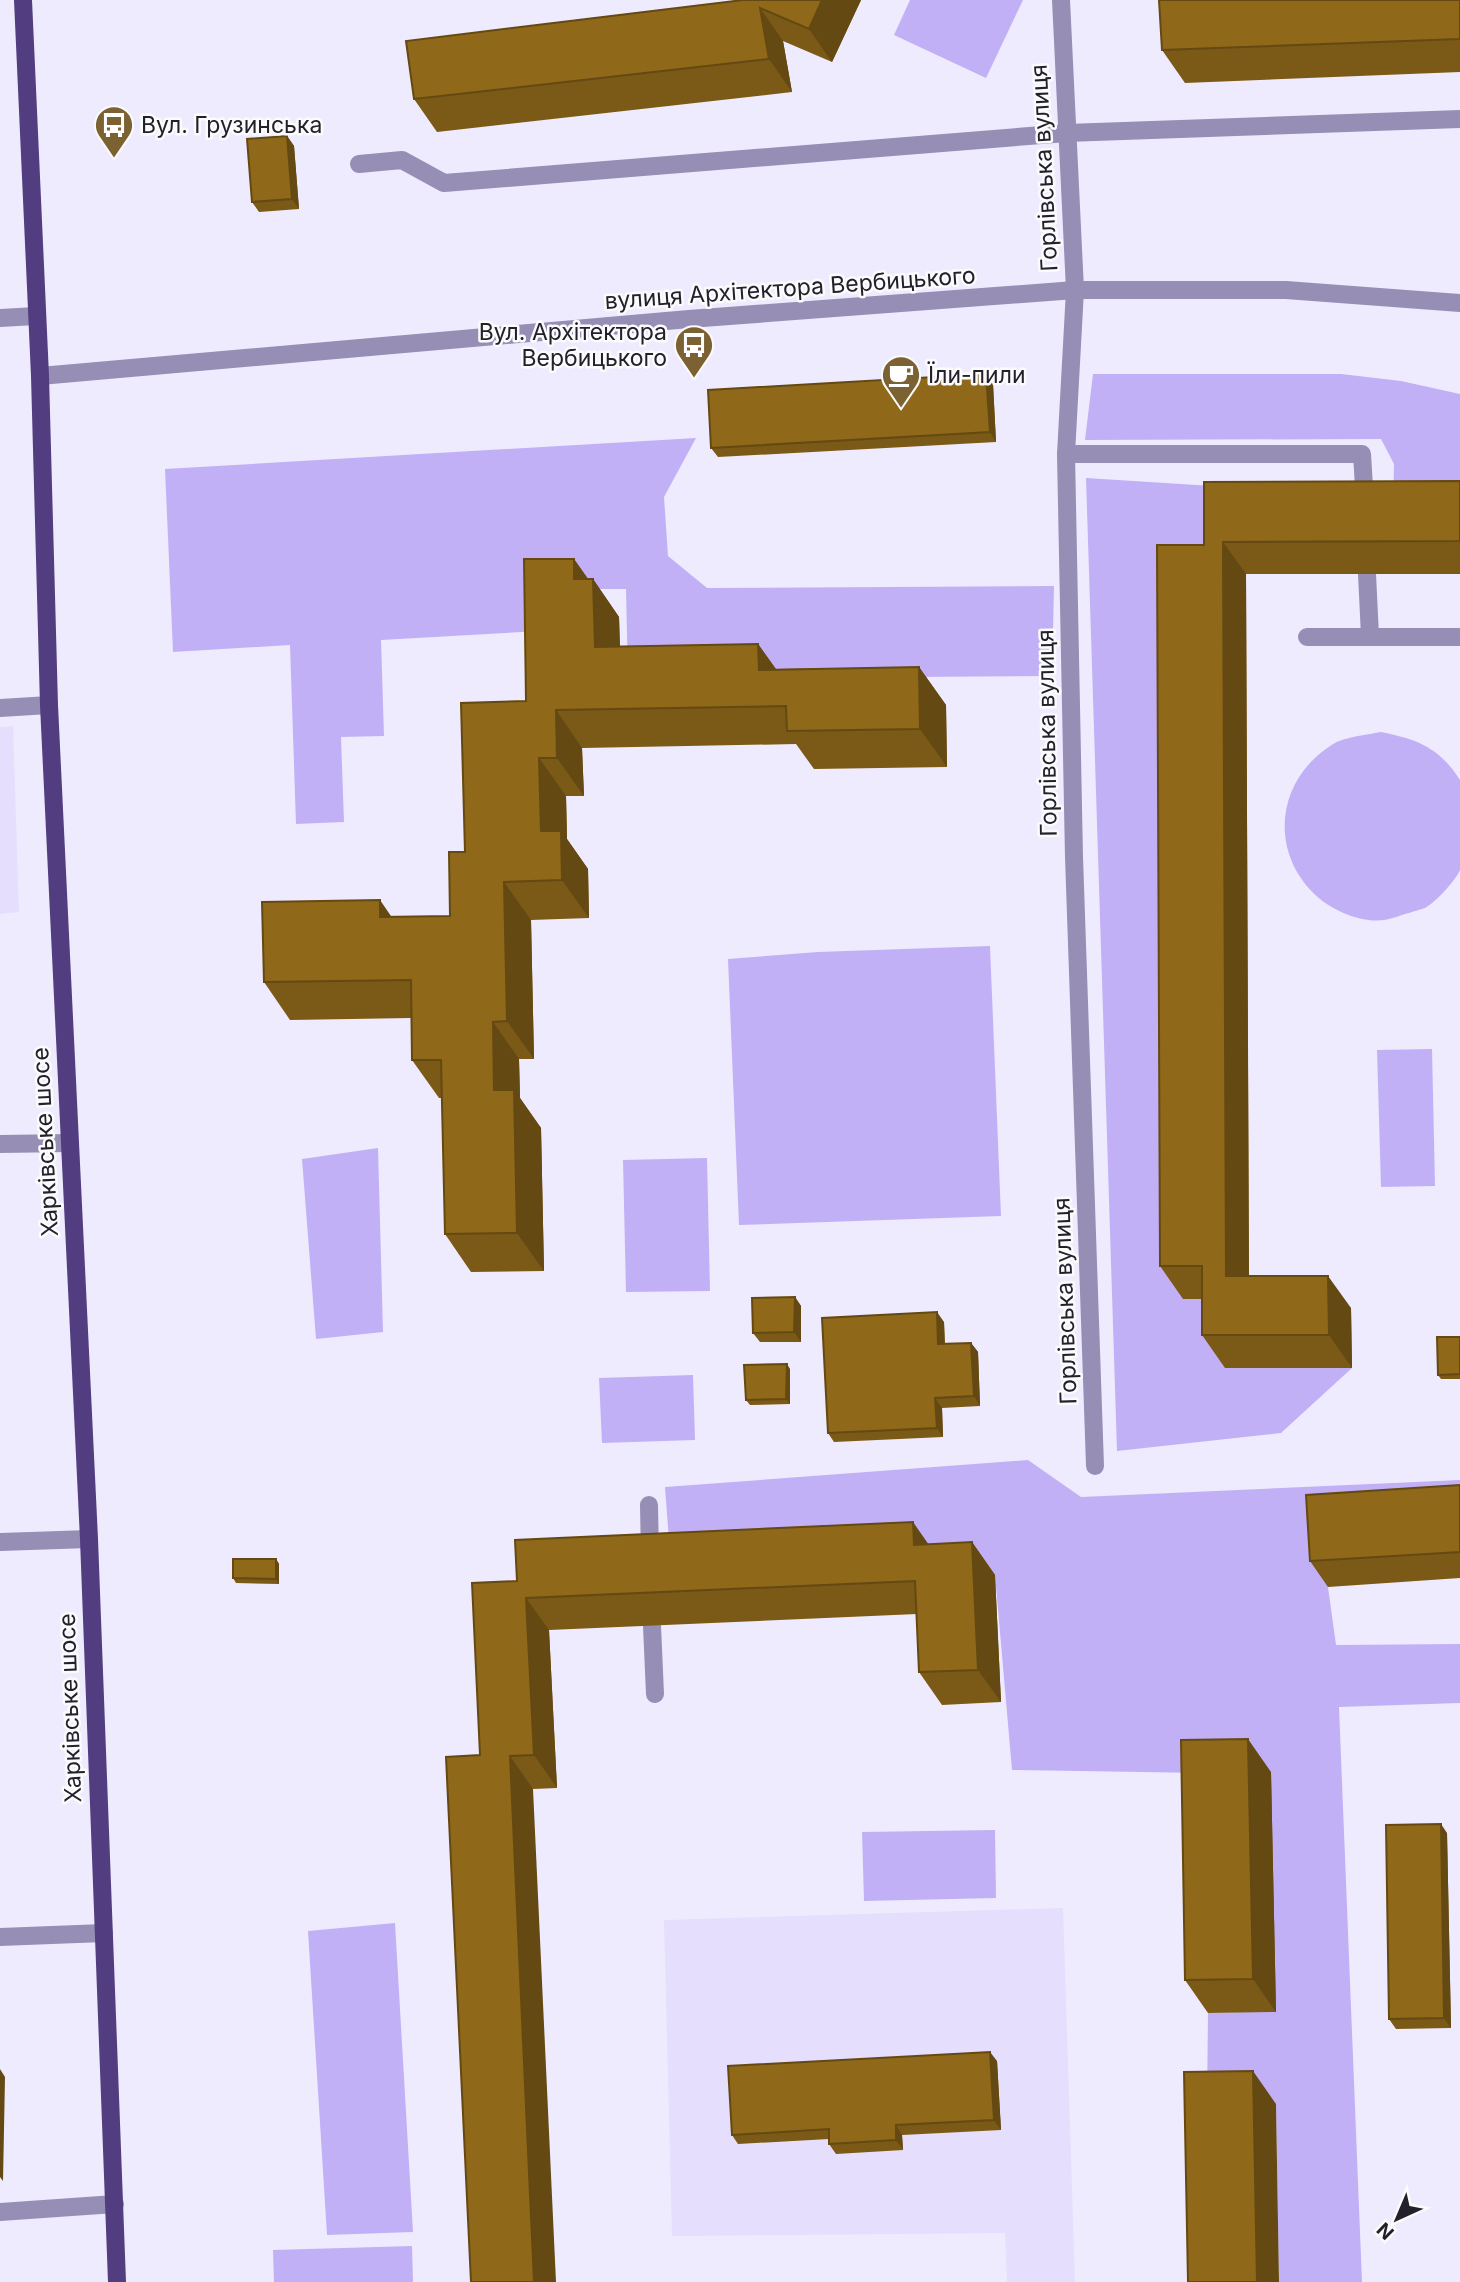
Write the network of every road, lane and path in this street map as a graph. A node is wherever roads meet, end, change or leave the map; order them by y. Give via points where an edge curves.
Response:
1 (23, 0) edge
2 (1061, 0) edge
3 (1460, 119) edge
4 (1068, 133) junction
5 (359, 164) dead end
6 (1075, 290) junction
7 (1460, 303) edge
8 (36, 316) junction
9 (0, 317) edge
10 (40, 376) junction
11 (1066, 454) junction
12 (1366, 514) edge
13 (1367, 574) edge
14 (1370, 636) junction
15 (1307, 637) dead end
16 (1460, 637) edge
17 (49, 705) junction
18 (0, 708) edge
19 (69, 1143) junction
20 (0, 1144) edge
21 (1095, 1466) dead end
22 (649, 1505) dead end
23 (89, 1539) junction
24 (0, 1542) edge
25 (650, 1568) edge
26 (652, 1626) edge
27 (655, 1694) dead end
28 (104, 1933) junction
29 (0, 1937) edge
30 (115, 2204) junction
31 (0, 2211) edge
32 (117, 2282) edge

1 - 8 main road, Харківське шосе
2 - 4 street, Горлівська вулиця
3 - 4 street
4 - 5 street via 444,183 402,160
4 - 6 street, Горлівська вулиця
6 - 7 street, вулиця Архітектора Вербицького via 1286,290
6 - 10 street, вулиця Архітектора Вербицького
6 - 11 street, Горлівська вулиця
8 - 9 street
8 - 10 main road, Харківське шосе
10 - 17 main road, Харківське шосе
11 - 12 street via 1362,454
11 - 21 street, Горлівська вулиця via 1074,870
13 - 14 street
14 - 15 street
14 - 16 street
17 - 18 street
17 - 19 main road, Харківське шосе
19 - 20 street
19 - 23 main road, Харківське шосе
22 - 25 street
23 - 24 street
23 - 28 main road, Харківське шосе
26 - 27 street
28 - 29 street
28 - 30 main road, Харківське шосе
30 - 31 street
30 - 32 main road, Харківське шосе

